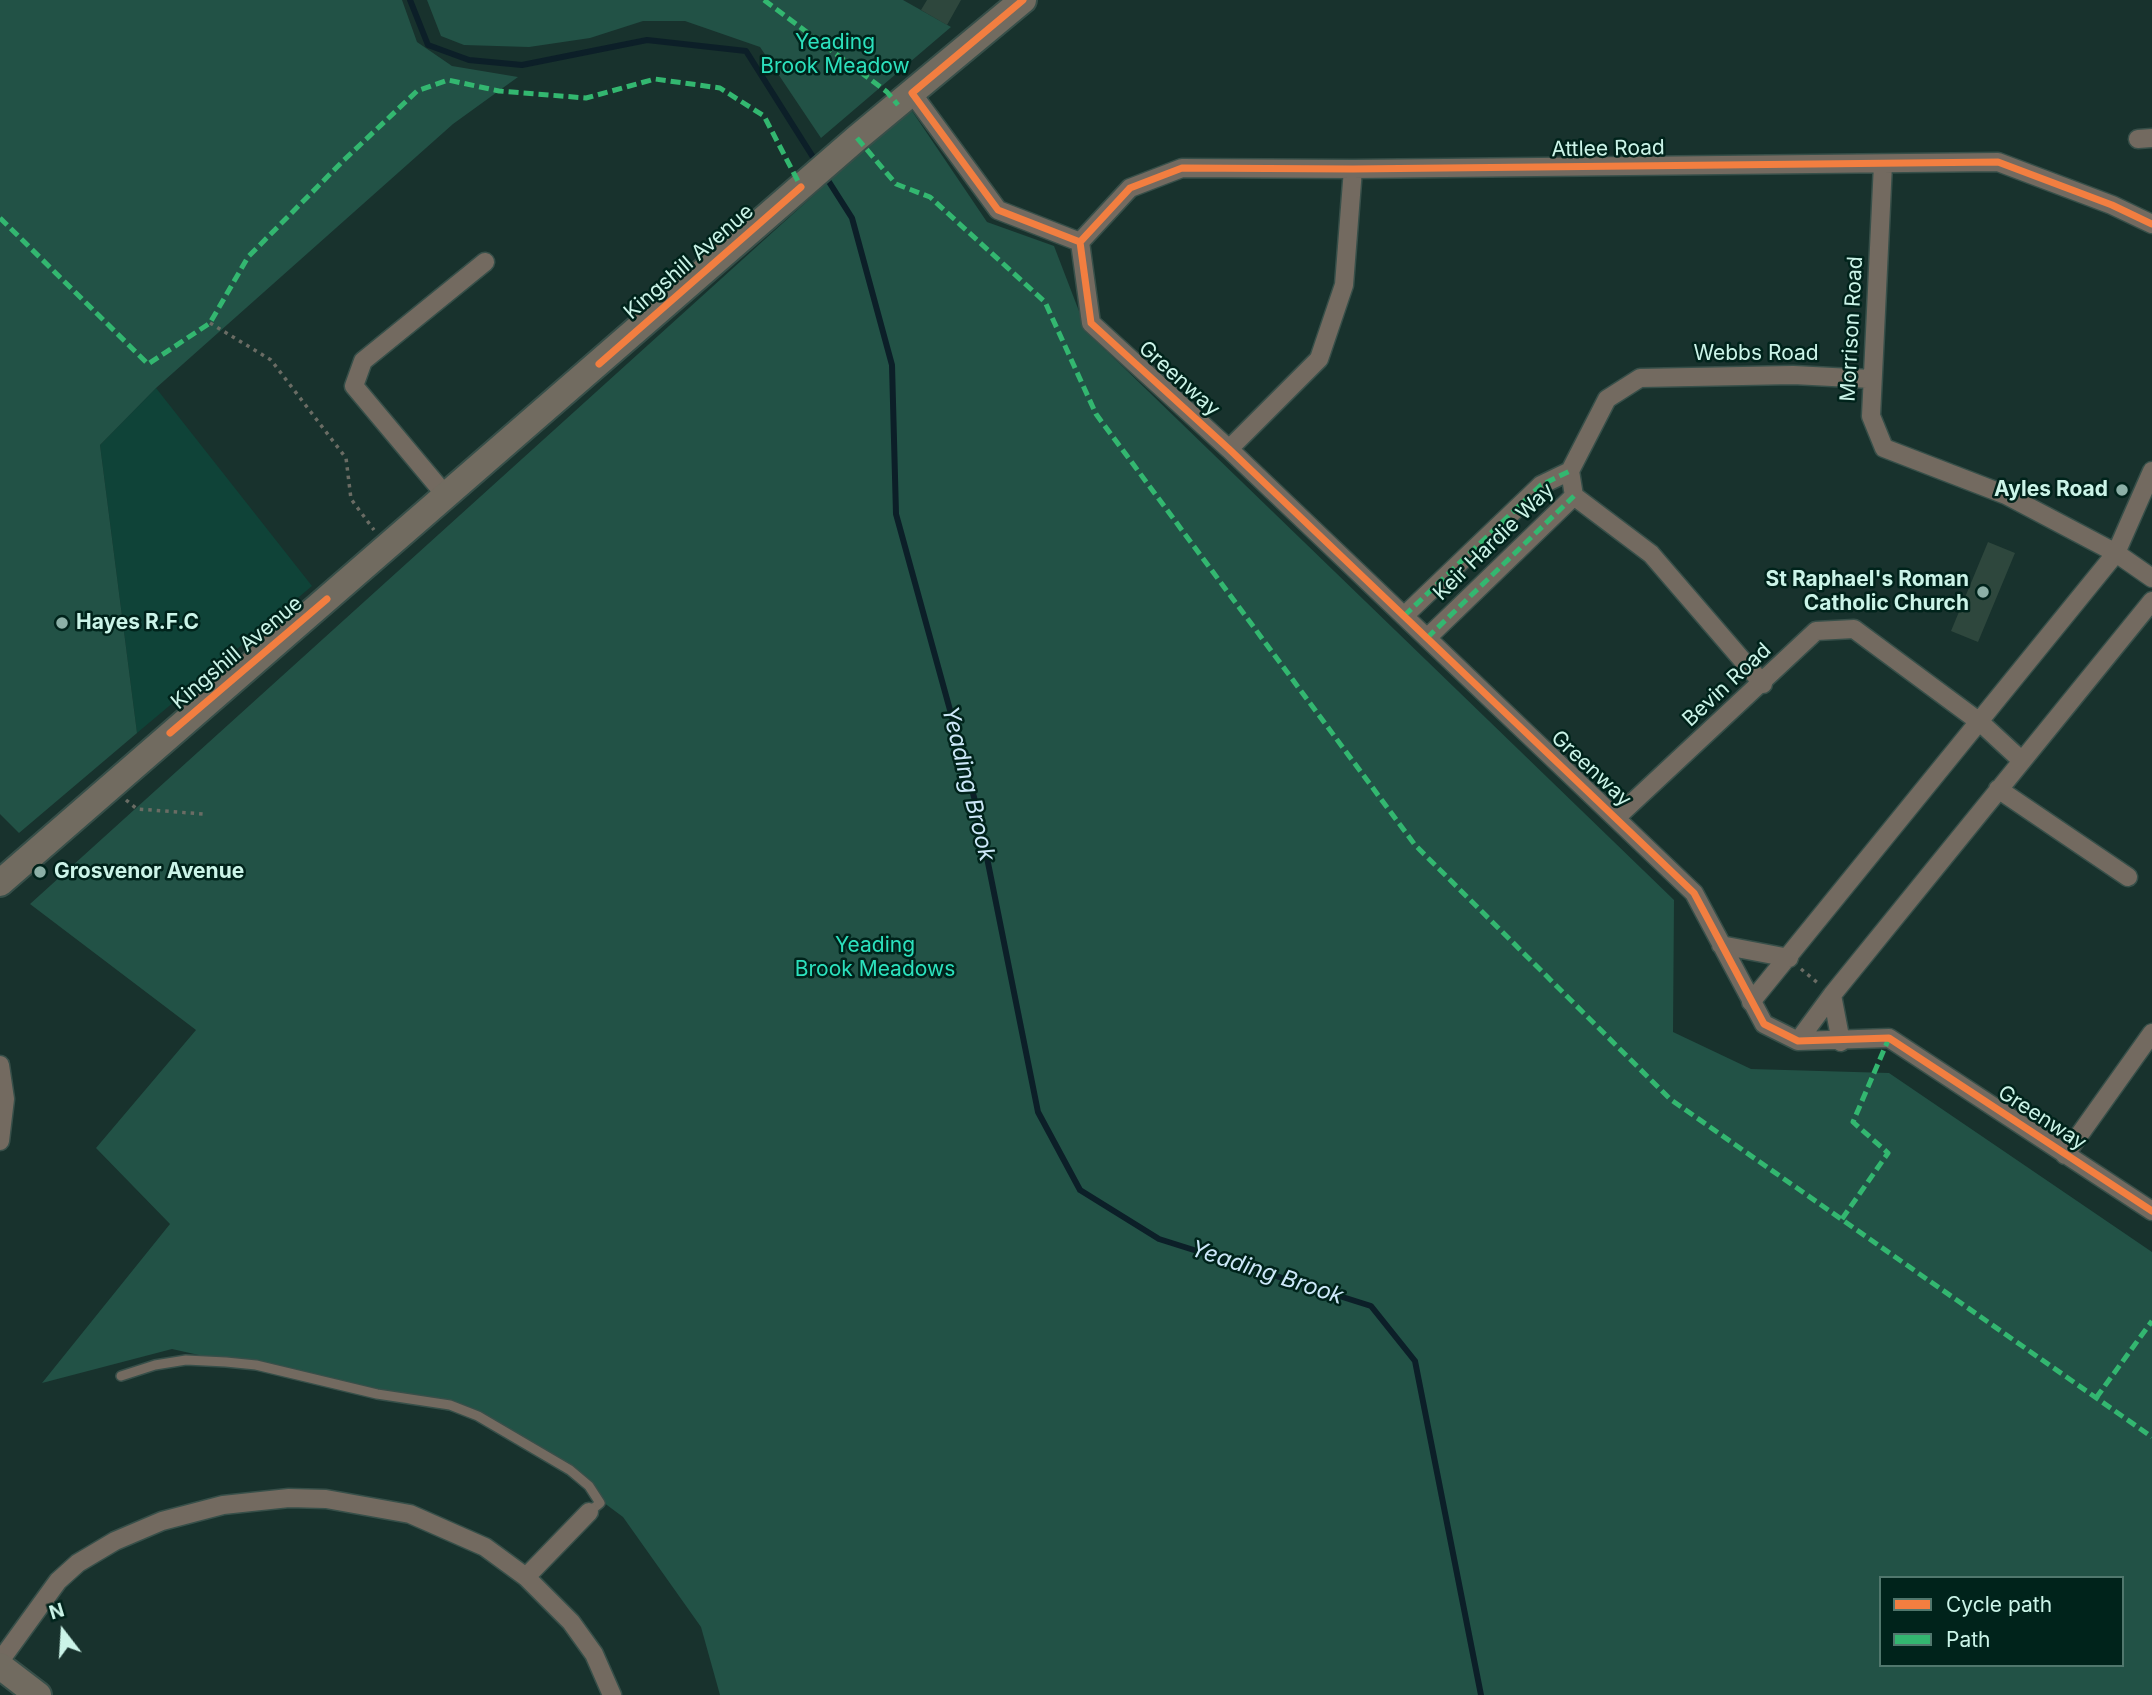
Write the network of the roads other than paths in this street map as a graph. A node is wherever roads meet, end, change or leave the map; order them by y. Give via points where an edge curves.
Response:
1 (1023, 0) edge
2 (912, 93) junction
3 (1882, 164) junction
4 (1353, 169) junction
5 (2152, 224) edge
6 (1080, 242) junction
7 (485, 262) dead end
8 (1640, 377) joint
9 (1872, 379) junction
10 (1229, 449) junction
11 (1570, 471) junction
12 (2152, 471) edge
13 (1574, 496) junction
14 (447, 498) junction
15 (2116, 553) junction
16 (2152, 578) edge
17 (2152, 601) edge
18 (1404, 616) junction
19 (1427, 638) junction
20 (1763, 684) junction
21 (1981, 723) junction
22 (2021, 761) junction
23 (1998, 789) junction
24 (1617, 817) junction
25 (2128, 877) dead end
26 (0, 883) edge
27 (1721, 945) junction
28 (1789, 958) junction
29 (1832, 995) junction
30 (1751, 1002) junction
31 (2152, 1033) edge
32 (1798, 1041) junction
33 (1841, 1042) junction
34 (0, 1065) edge
35 (0, 1141) edge
36 (2066, 1155) junction
37 (2152, 1211) edge
38 (121, 1376) dead end
39 (589, 1513) joint
40 (526, 1577) junction
41 (0, 1661) edge
42 (0, 1666) edge
43 (38, 1695) edge
44 (612, 1695) edge

1 - 2 street, Kingshill Avenue
2 - 6 street via 998,211
2 - 14 street, Kingshill Avenue
3 - 4 street, Attlee Road
3 - 5 street, Attlee Road via 1998,162
3 - 9 street, Morrison Road
4 - 6 street, Attlee Road via 1182,168 1130,188
4 - 10 street via 1344,285 1319,359
6 - 10 street, Greenway via 1091,323
7 - 14 street via 363,361 354,386
8 - 9 street, Webbs Road via 1793,374
8 - 11 street, Keir Hardie Way via 1607,399
9 - 15 street, Morrison Road via 1871,416 1884,448 2006,495
10 - 18 street, Greenway
11 - 13 street, Keir Hardie Way
11 - 18 street, Keir Hardie Way via 1541,485
12 - 15 street
13 - 19 street, Keir Hardie Way
13 - 20 street via 1651,554
14 - 26 street, Kingshill Avenue
15 - 16 street, Morrison Road
15 - 21 street
17 - 22 street
18 - 19 street, Greenway
19 - 24 street, Greenway
20 - 21 street, Bevin Road via 1816,631 1854,629
20 - 24 street, Bevin Road
21 - 22 street, Bevin Road
21 - 28 street
22 - 23 street
23 - 25 street
23 - 29 street
24 - 27 street, Greenway via 1694,893
27 - 28 street
27 - 30 street, Greenway
28 - 30 street
29 - 32 street
29 - 33 street
30 - 32 street, Greenway via 1764,1024
31 - 36 street
32 - 33 street, Greenway
33 - 36 street, Greenway via 1889,1038
34 - 35 street via 5,1099
36 - 37 street, Greenway
38 - 39 lane via 186,1360 226,1362 450,1405 478,1416 570,1470 600,1503
39 - 40 street
40 - 41 street via 460,1535 401,1512 326,1499 234,1504 162,1521 93,1553 58,1581
40 - 44 street via 582,1636
42 - 43 street

